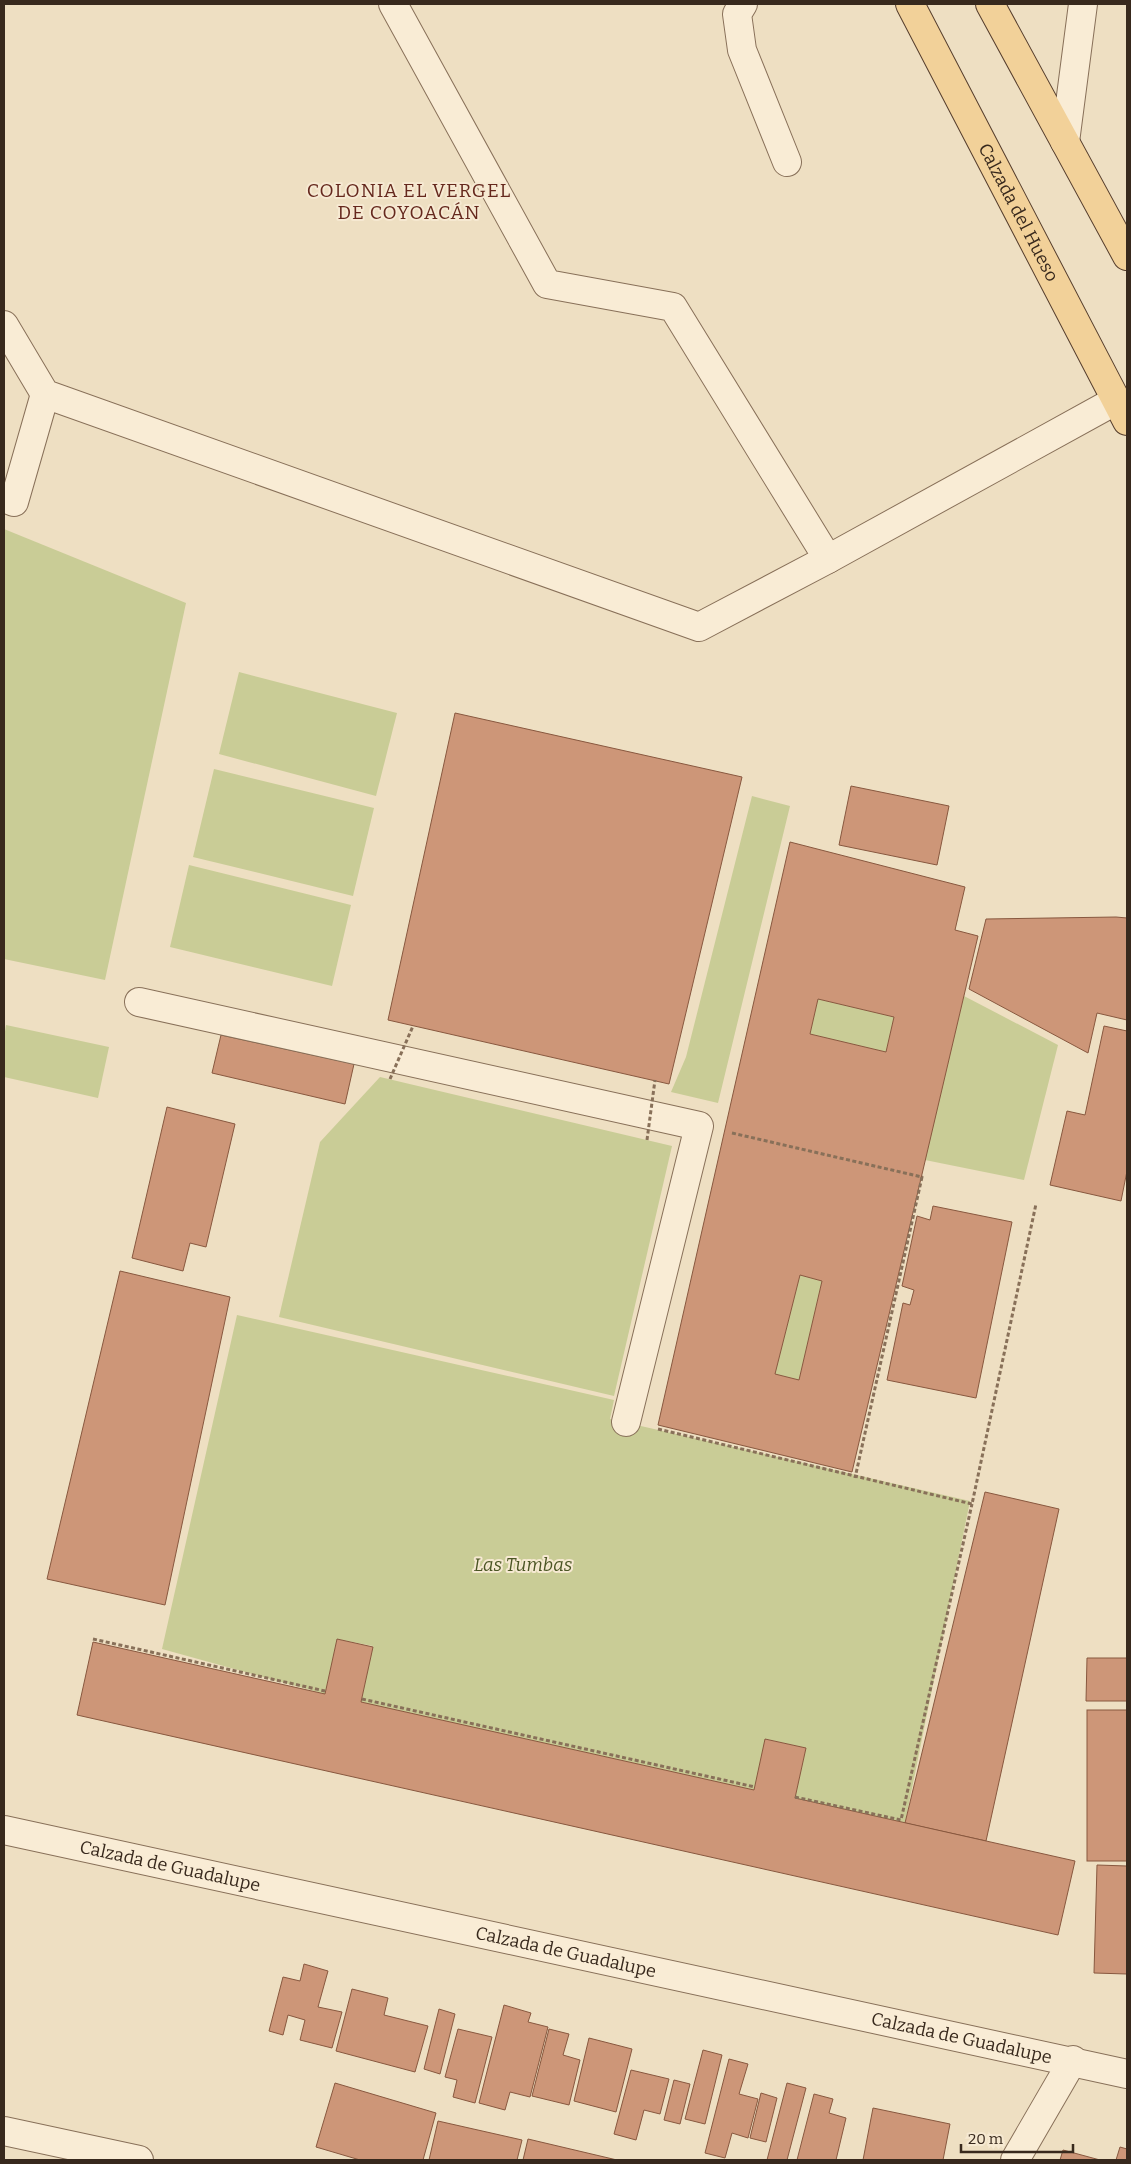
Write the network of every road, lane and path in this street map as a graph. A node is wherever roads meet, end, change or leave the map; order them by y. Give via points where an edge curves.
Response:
1 (393, 4) edge
2 (743, 4) edge
3 (910, 4) edge
4 (990, 4) edge
5 (1083, 4) edge
6 (1065, 142) junction
7 (787, 162) dead end
8 (1127, 256) edge
9 (4, 324) edge
10 (45, 394) junction
11 (1121, 411) edge
12 (4, 498) edge
13 (828, 559) junction
14 (139, 1002) dead end
15 (412, 1026) dead end
16 (390, 1079) dead end
17 (655, 1080) dead end
18 (699, 1126) junction
19 (647, 1140) dead end
20 (1036, 1204) dead end
21 (626, 1422) joint
22 (855, 1478) junction
23 (972, 1504) junction
24 (93, 1639) dead end
25 (326, 1691) dead end
26 (362, 1699) dead end
27 (755, 1787) dead end
28 (795, 1797) dead end
29 (4, 1830) edge
30 (1073, 2060) junction
31 (1127, 2074) edge
32 (4, 2132) edge
33 (139, 2160) edge
34 (1015, 2160) edge

1 - 13 street via 547,284 673,307
2 - 7 street via 737,14 742,50
3 - 11 main road, Calzada del Hueso
4 - 6 main road
5 - 6 street
6 - 8 main road
9 - 10 street
10 - 12 street via 14,502
10 - 13 street via 699,627
11 - 13 street
14 - 18 street
15 - 16 path, bridge
17 - 19 path, bridge
18 - 21 street
18 - 22 path via 922,1177
20 - 23 path
21 - 22 path
22 - 23 path
23 - 28 path via 901,1820
24 - 25 path
26 - 27 path
29 - 30 street, Calzada de Guadalupe
30 - 31 street, Calzada de Guadalupe
30 - 34 street
32 - 33 street

